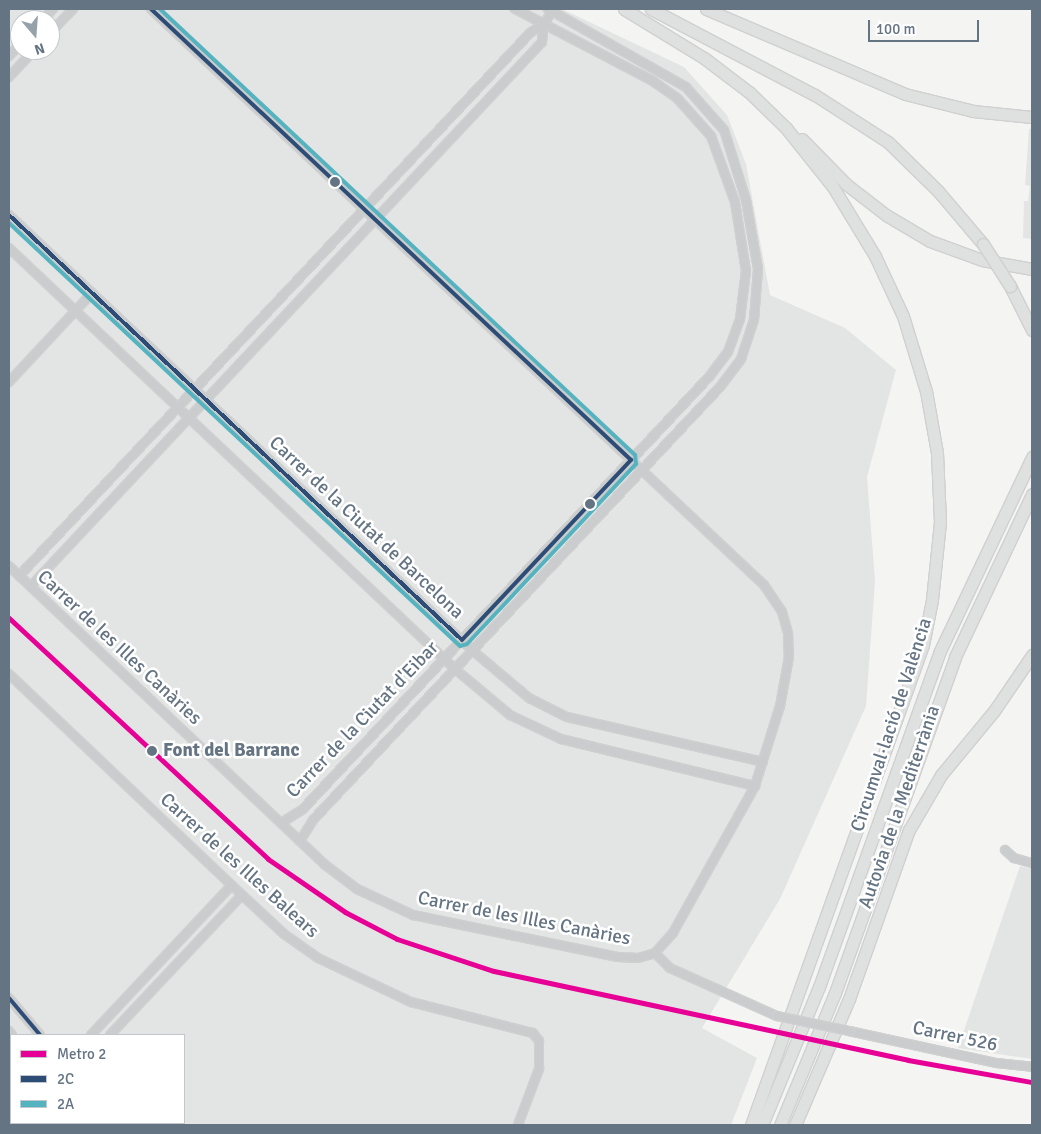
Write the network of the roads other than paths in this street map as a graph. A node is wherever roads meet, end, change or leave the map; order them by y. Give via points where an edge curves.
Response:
1 (73, 9) edge
2 (151, 9) edge
3 (515, 9) edge
4 (624, 9) edge
5 (650, 9) edge
6 (706, 9) edge
7 (550, 10) edge
8 (60, 23) edge
9 (544, 24) junction
10 (25, 60) edge
11 (9, 77) edge
12 (1032, 117) edge
13 (786, 128) junction
14 (364, 209) junction
15 (9, 215) edge
16 (375, 220) junction
17 (16, 222) junction
18 (9, 229) edge
19 (9, 248) edge
20 (1032, 269) edge
21 (92, 293) junction
22 (76, 311) junction
23 (1032, 330) edge
24 (9, 382) edge
25 (194, 389) junction
26 (206, 400) junction
27 (178, 407) junction
28 (189, 418) junction
29 (1032, 457) edge
30 (631, 460) junction
31 (642, 470) junction
32 (1032, 494) edge
33 (9, 566) edge
34 (19, 576) junction
35 (31, 586) junction
36 (462, 640) junction
37 (472, 650) junction
38 (1032, 655) edge
39 (444, 659) junction
40 (455, 669) junction
41 (9, 674) edge
42 (764, 762) junction
43 (755, 786) junction
44 (280, 823) junction
45 (300, 841) junction
46 (1005, 850) dead end
47 (1032, 863) edge
48 (232, 886) junction
49 (242, 895) junction
50 (655, 954) junction
51 (9, 998) edge
52 (39, 1034) edge
53 (92, 1034) edge
54 (111, 1034) edge
55 (1032, 1067) edge
56 (518, 1125) edge
57 (751, 1125) edge
58 (762, 1125) edge
59 (780, 1125) edge
60 (795, 1125) edge

1 - 8 street
2 - 14 street
3 - 9 street, Carrer de la Ciutat d'Eibar
4 - 13 highway, Circumval·lació de València via 704,58
5 - 23 highway, bridge via 815,95 888,142 938,191 983,244 1010,286
6 - 12 highway via 905,94 974,111
7 - 9 street
7 - 31 street, Carrer de la Ciutat d'Eibar via 686,88 724,130 746,200 758,269 754,320 741,359 720,387
9 - 14 street via 530,33
9 - 16 street via 542,42
9 - 30 street, Carrer de la Ciutat d'Eibar via 653,81 697,116 720,152 735,202 746,271 740,319 728,352
10 - 11 street
13 - 20 highway via 886,215 930,241 982,260
13 - 57 highway, Circumval·lació de València via 833,187 875,256 903,316 928,400 937,453 940,522 932,600 923,645
14 - 16 street
14 - 25 street
15 - 17 street, Carrer de la Ciutat de Barcelona
16 - 26 street
16 - 30 street
17 - 18 street
17 - 21 street, Carrer de la Ciutat de Barcelona
19 - 22 street
21 - 22 street
21 - 25 street, Carrer de la Ciutat de Barcelona
22 - 24 street
22 - 27 street
25 - 26 street, Carrer de la Ciutat de Barcelona
25 - 27 street
26 - 28 street
26 - 36 street, Carrer de la Ciutat de Barcelona
27 - 28 street
27 - 34 street
28 - 35 street
28 - 39 street
29 - 58 highway, Autovia de la Mediterrània via 940,650 819,987
30 - 31 street
30 - 36 street, Carrer de la Ciutat d'Eibar
31 - 37 street, Carrer de la Ciutat d'Eibar
31 - 42 street via 764,585 782,612 788,633 789,658
32 - 59 highway, Autovia de la Mediterrània via 948,674 835,993
33 - 34 street, Carrer de les Illes Canàries
34 - 35 street, Carrer de les Illes Canàries
35 - 44 street, Carrer de les Illes Canàries
36 - 37 street, Carrer de la Ciutat de Barcelona
36 - 39 street, Carrer de la Ciutat d'Eibar
37 - 40 street, Carrer de la Ciutat d'Eibar
37 - 42 street, Carrer de la Ciutat de Barcelona via 529,698 567,717
38 - 60 highway via 994,711 941,775 909,830 821,1071
39 - 40 street
39 - 44 street, Carrer de la Ciutat d'Eibar via 303,809
40 - 43 street via 510,715 561,739
40 - 45 street, Carrer de la Ciutat d'Eibar via 312,820
41 - 48 street, Carrer de les Illes Balears
42 - 43 street
43 - 50 street via 736,826 673,933
44 - 45 street, Carrer de les Illes Canàries
45 - 50 street, Carrer de les Illes Canàries via 357,889 413,915 618,957 638,958
46 - 47 street via 1014,858
48 - 49 street, Carrer de les Illes Balears
48 - 53 street
49 - 54 street
49 - 56 street, Carrer de les Illes Balears via 284,934 362,981 411,1002 533,1033 539,1041 539,1069
50 - 55 street, Carrer 526, bridge via 670,968 777,1016 872,1034 933,1050
51 - 52 street

